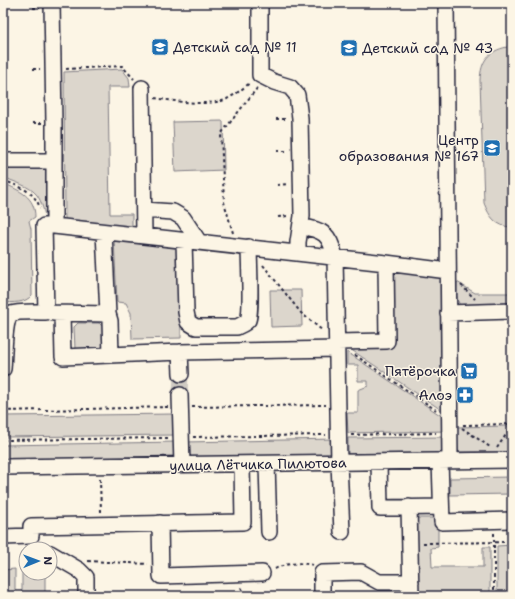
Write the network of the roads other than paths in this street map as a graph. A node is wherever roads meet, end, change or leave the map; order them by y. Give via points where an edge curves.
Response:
1 (52, 3) edge
2 (260, 3) edge
3 (446, 3) edge
4 (142, 88) road end
5 (3, 161) edge
6 (54, 161) junction
7 (144, 210) junction
8 (49, 226) junction
9 (300, 227) junction
10 (104, 232) junction
11 (144, 236) junction
12 (192, 241) junction
13 (243, 247) junction
14 (298, 253) junction
15 (335, 257) junction
16 (386, 263) junction
17 (448, 271) junction
18 (512, 311) edge
19 (46, 312) junction
20 (62, 314) junction
21 (108, 314) junction
22 (448, 314) junction
23 (337, 346) junction
24 (180, 352) junction
25 (110, 355) junction
26 (3, 369) edge
27 (181, 374) tunnel mouth
28 (180, 401) tunnel mouth
29 (512, 460) edge
30 (445, 461) junction
31 (339, 462) junction
32 (379, 462) junction
33 (242, 464) junction
34 (267, 464) junction
35 (182, 465) junction
36 (3, 467) edge
37 (409, 507) junction
38 (441, 507) junction
39 (512, 520) edge
40 (160, 522) junction
41 (269, 532) dead end
42 (342, 532) dead end
43 (31, 536) junction
44 (3, 537) edge
45 (36, 541) edge
46 (58, 558) edge
47 (262, 574) road end
48 (411, 589) edge
49 (86, 596) edge
50 (322, 596) edge

1 - 6 street
2 - 9 street via 260,75 290,87 297,95 300,118
3 - 17 street
4 - 7 street
5 - 6 street
6 - 8 street
7 - 11 street
7 - 12 street via 173,212 183,218
8 - 10 street
8 - 19 street
9 - 14 street
9 - 15 street via 319,230 328,236
10 - 11 street
10 - 21 street
11 - 12 street
12 - 13 street
12 - 13 street via 186,312 188,322 196,327 238,327 248,320
13 - 14 street
14 - 15 street
15 - 16 street
15 - 23 street
16 - 17 street
16 - 23 street via 387,341
17 - 22 street
18 - 22 street
19 - 20 street
19 - 26 street via 17,313 8,317
20 - 21 street
20 - 25 street via 63,357
21 - 25 street
22 - 30 street
23 - 24 street
23 - 31 street
24 - 25 street
24 - 27 street
28 - 35 street
29 - 30 street, улица Лётчика Пилютова
30 - 32 street, улица Лётчика Пилютова
30 - 38 street
31 - 32 street, улица Лётчика Пилютова
31 - 34 street, улица Лётчика Пилютова
31 - 42 street
32 - 37 street via 380,508
33 - 34 street, улица Лётчика Пилютова
33 - 35 street, улица Лётчика Пилютова
33 - 40 street via 243,522
34 - 41 street
35 - 36 street, улица Лётчика Пилютова
37 - 38 street
37 - 48 street
38 - 39 street via 442,522
40 - 43 street via 31,526
40 - 47 street via 161,576
43 - 44 street
43 - 45 street
46 - 49 street via 86,577
48 - 50 street via 379,582 361,572 322,573

